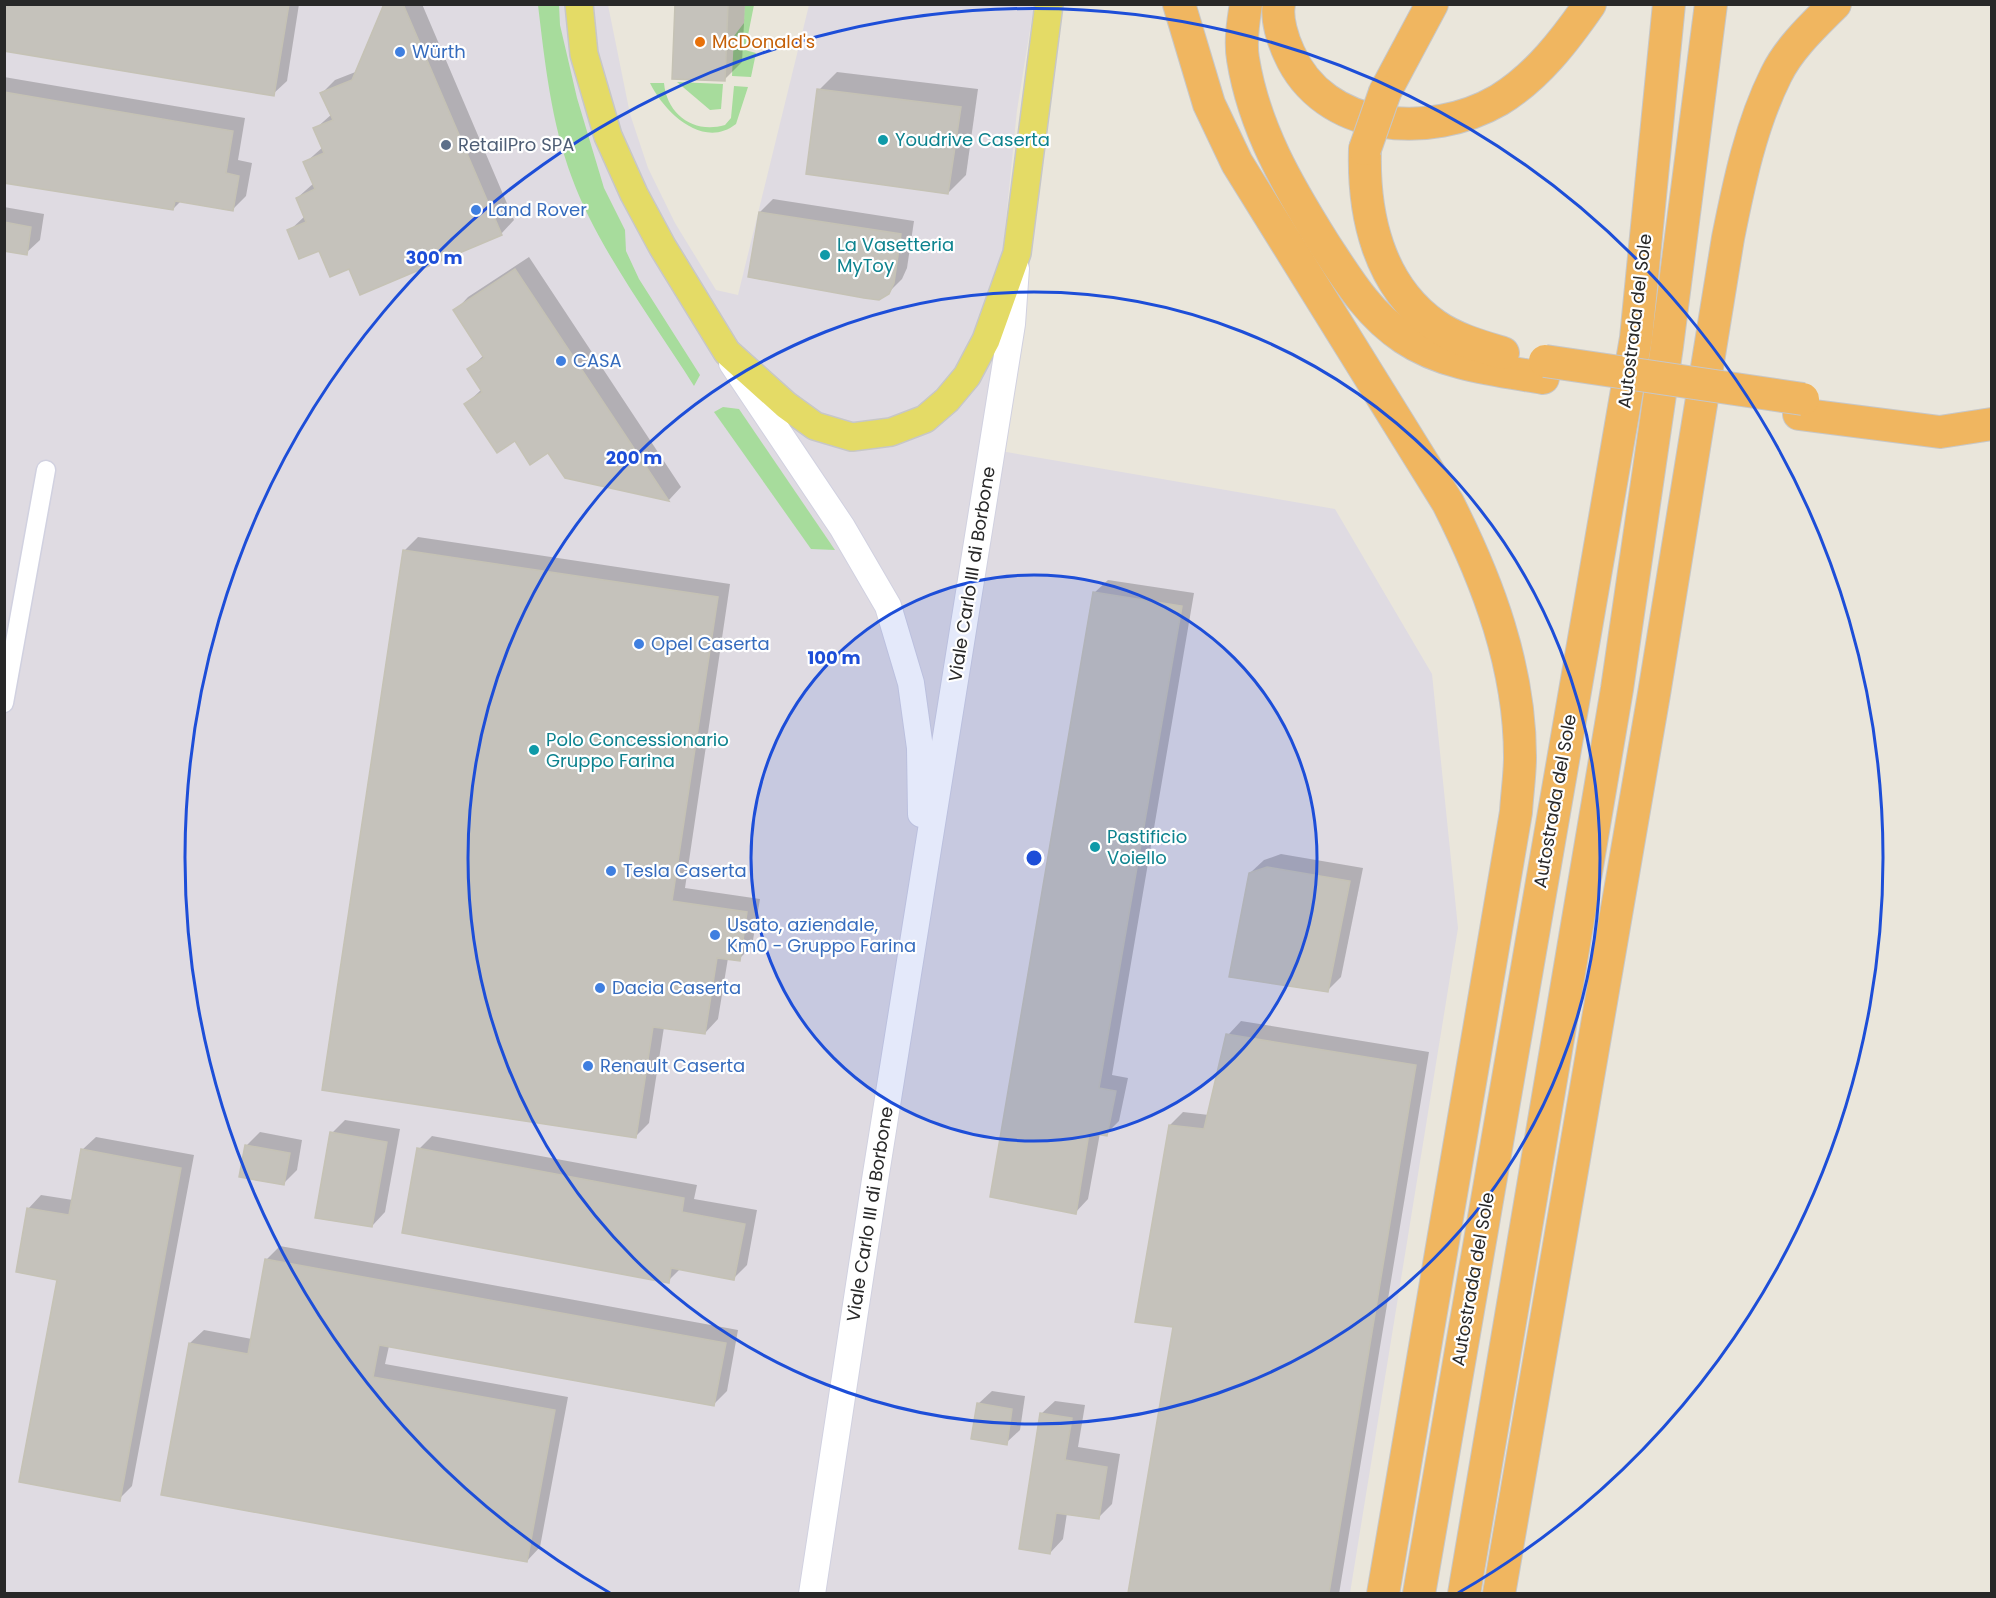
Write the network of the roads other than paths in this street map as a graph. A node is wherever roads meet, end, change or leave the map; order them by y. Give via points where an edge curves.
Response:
1 (579, 4) edge
2 (1049, 4) edge
3 (1179, 4) edge
4 (1246, 4) edge
5 (1279, 4) edge
6 (1432, 4) edge
7 (1590, 4) edge
8 (1669, 4) edge
9 (1710, 4) edge
10 (1835, 4) edge
11 (1017, 253) junction
12 (727, 352) junction
13 (1544, 369) junction
14 (1992, 404) edge
15 (1801, 407) junction
16 (1992, 424) edge
17 (46, 470) dead end
18 (4, 703) edge
19 (920, 894) junction
20 (820, 1534) junction
21 (805, 1593) edge
22 (812, 1593) edge
23 (1383, 1593) edge
24 (1419, 1593) edge
25 (1464, 1593) edge
26 (1499, 1593) edge

1 - 12 main road via 584,54 608,136 633,194
2 - 11 main road
3 - 23 highway via 1209,104 1237,164 1448,503 1474,553 1505,645 1517,710 1520,757 1516,812
4 - 13 highway via 1242,56 1259,126 1281,172 1359,298 1397,333 1438,355 1488,369
5 - 7 highway via 1284,43 1313,90 1351,114 1390,125 1429,124 1498,100 1539,69
6 - 13 highway, bridge via 1385,92 1365,149 1364,187 1372,234 1388,271 1435,325 1469,343
8 - 24 highway, Autostrada del Sole via 1636,338
9 - 25 highway, Autostrada del Sole via 1667,346 1617,689
10 - 26 highway via 1776,73 1739,183
11 - 12 main road via 986,340 967,376 925,418 891,432 852,437 815,426
11 - 19 main road, Viale Carlo III di Borbone via 1012,324
12 - 19 main road, Viale Carlo III di Borbone via 842,527 888,606 911,683 920,748
13 - 15 highway, bridge
14 - 15 highway via 1933,416
15 - 16 highway via 1940,432
17 - 18 street
19 - 20 main road, Viale Carlo III di Borbone
20 - 21 main road, Viale Carlo III di Borbone
20 - 22 main road, Viale Carlo III di Borbone

